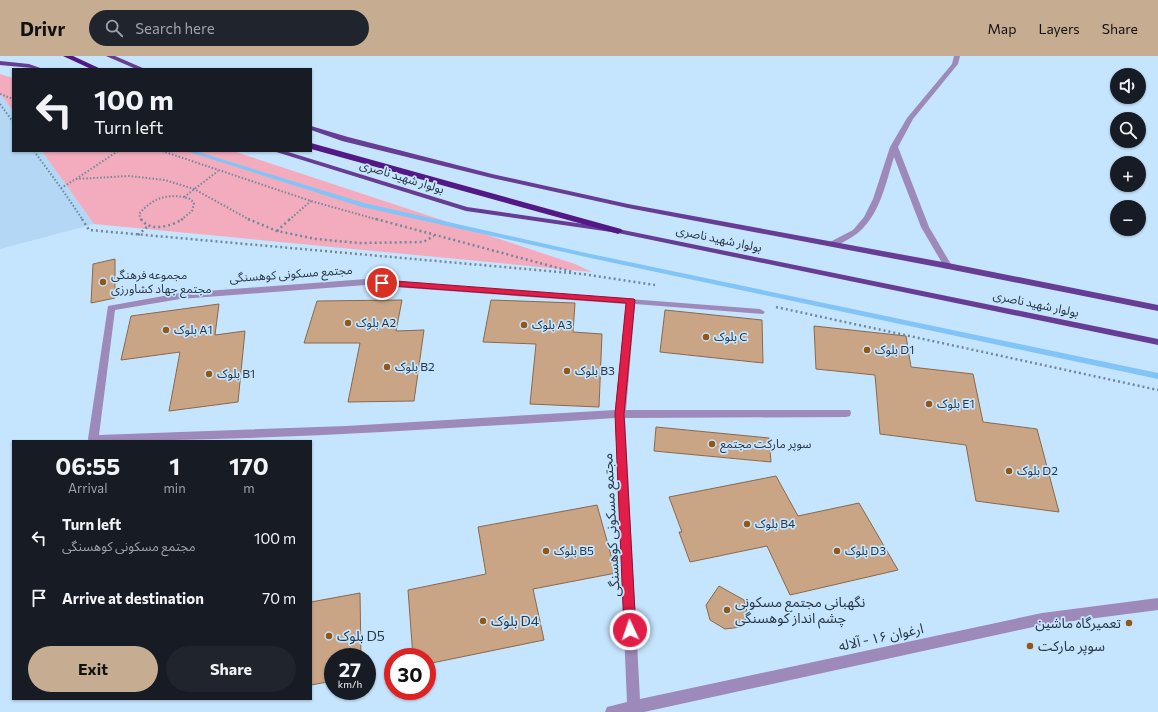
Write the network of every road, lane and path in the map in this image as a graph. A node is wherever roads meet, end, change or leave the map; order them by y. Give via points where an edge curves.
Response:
1 (67, 56) edge
2 (109, 56) edge
3 (957, 56) edge
4 (0, 63) edge
5 (36, 68) edge
6 (95, 68) edge
7 (139, 68) edge
8 (0, 94) edge
9 (12, 99) edge
10 (0, 104) edge
11 (12, 121) edge
12 (312, 128) edge
13 (312, 146) edge
14 (894, 146) junction
15 (35, 152) edge
16 (116, 152) edge
17 (165, 152) edge
18 (280, 152) edge
19 (219, 171) junction
20 (76, 179) junction
21 (61, 188) junction
22 (194, 189) junction
23 (184, 197) junction
24 (311, 201) junction
25 (148, 226) junction
26 (618, 230) junction
27 (277, 231) junction
28 (138, 235) junction
29 (434, 236) junction
30 (833, 244) junction
31 (948, 266) junction
32 (582, 274) junction
33 (660, 286) dead end
34 (631, 300) junction
35 (770, 305) dead end
36 (1158, 308) edge
37 (760, 312) dead end
38 (1158, 342) edge
39 (1158, 390) edge
40 (846, 413) dead end
41 (620, 414) junction
42 (93, 440) edge
43 (1158, 604) edge
44 (634, 707) junction
45 (612, 712) edge

1 - 6 highway
2 - 7 main road
3 - 14 street via 955,64 910,118
4 - 5 main road
8 - 9 path
10 - 11 path
12 - 30 main road, بولوار شهید ناصری via 492,176 628,206
13 - 26 highway
14 - 30 street via 877,199 868,218 856,232
14 - 31 street via 925,227
15 - 21 path
16 - 20 path
17 - 19 path
18 - 26 main road, بولوار شهید ناصری via 466,209
19 - 22 path
19 - 24 path
20 - 21 path
20 - 22 path via 129,176 165,180
21 - 28 path via 89,230
22 - 23 path
22 - 27 path via 254,223
23 - 25 path via 157,199 142,208 138,219
23 - 25 path via 194,203 191,214 185,219 167,226
24 - 27 path
24 - 29 path
25 - 28 path
26 - 38 main road, بولوار شهید ناصری
27 - 29 path via 316,239 359,243 423,242
28 - 32 path
29 - 32 path
30 - 31 main road, بولوار شهید ناصری
31 - 36 main road, بولوار شهید ناصری
32 - 33 path
34 - 37 street, مجتمع مسکونی کوهسنگی
34 - 41 street, مجتمع مسکونی کوهسنگی
34 - 42 street, مجتمع مسکونی کوهسنگی via 366,282 180,296 111,308
35 - 39 path
40 - 41 street, مجتمع مسکونی کوهسنگی
41 - 42 street, مجتمع مسکونی کوهسنگی via 346,430
41 - 44 street, مجتمع مسکونی کوهسنگی
43 - 44 street, ارغوان ۱۶ - آلاله via 1042,619
44 - 45 street, ارغوان ۱۶ - آلاله

